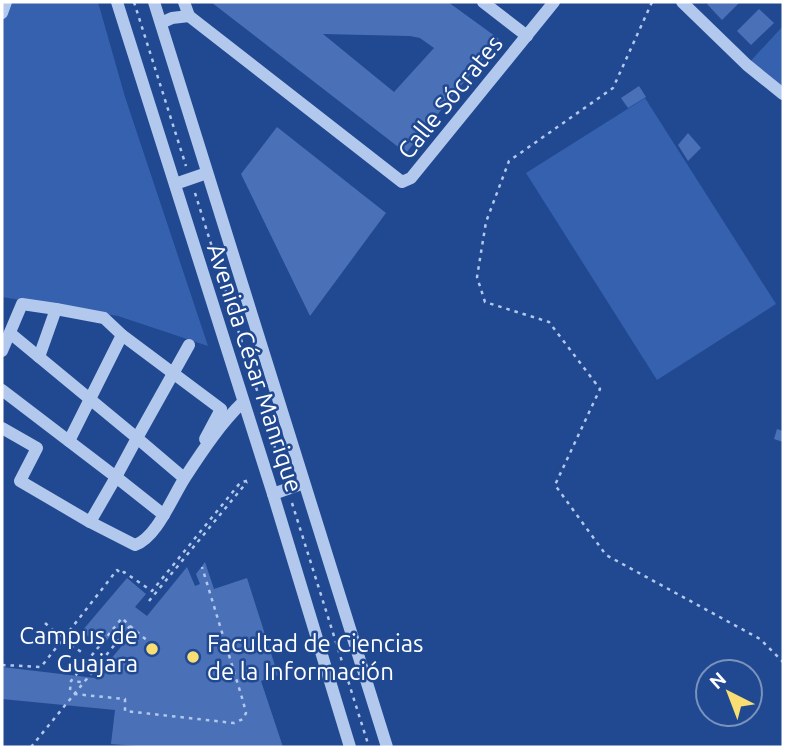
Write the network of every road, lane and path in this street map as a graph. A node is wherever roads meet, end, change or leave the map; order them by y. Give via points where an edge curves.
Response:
1 (6, 2) edge
2 (117, 2) edge
3 (135, 2) edge
4 (154, 2) edge
5 (184, 2) edge
6 (484, 2) edge
7 (554, 2) edge
8 (652, 2) edge
9 (682, 2) edge
10 (2, 13) edge
11 (189, 16) junction
12 (161, 23) junction
13 (527, 36) junction
14 (783, 94) edge
15 (186, 166) dead end
16 (207, 173) junction
17 (175, 184) junction
18 (194, 189) dead end
19 (57, 309) junction
20 (10, 333) junction
21 (122, 335) junction
22 (189, 345) dead end
23 (2, 351) edge
24 (39, 357) junction
25 (173, 372) junction
26 (2, 390) edge
27 (90, 399) junction
28 (243, 402) junction
29 (2, 428) edge
30 (137, 438) junction
31 (69, 441) junction
32 (202, 453) junction
33 (279, 460) dead end
34 (116, 477) junction
35 (184, 478) junction
36 (304, 483) junction
37 (288, 489) junction
38 (273, 494) junction
39 (164, 515) junction
40 (90, 522) junction
41 (202, 567) dead end
42 (149, 601) dead end
43 (45, 623) dead end
44 (130, 626) junction
45 (63, 639) junction
46 (156, 648) dead end
47 (83, 653) dead end
48 (783, 662) edge
49 (2, 665) edge
50 (71, 681) junction
51 (81, 682) dead end
52 (70, 690) dead end
53 (74, 694) junction
54 (31, 747) edge
55 (351, 747) edge
56 (369, 747) edge
57 (387, 747) edge

1 - 10 street
2 - 17 street, Avenida César Manrique
3 - 15 path
4 - 12 street, Avenida César Manrique
5 - 11 street
6 - 13 street
7 - 13 street, Calle Sócrates
8 - 48 path via 613,88 509,161 486,222 477,277 485,302 549,322 600,389 555,485 607,555 760,639
9 - 14 street
11 - 12 street
11 - 13 street, Calle Sócrates via 402,182 411,178
12 - 16 street, Avenida César Manrique
16 - 17 street
16 - 36 street, Avenida César Manrique
17 - 28 street, Avenida César Manrique
18 - 33 path
19 - 20 street via 22,304
19 - 21 street via 104,318
19 - 24 street
20 - 23 street
20 - 24 street
21 - 25 street
21 - 27 street
22 - 25 street
24 - 27 street
25 - 30 street
25 - 32 street via 221,409 199,449
26 - 31 street
27 - 30 street
27 - 31 street
28 - 32 street
28 - 38 street, Avenida César Manrique
29 - 40 street via 37,448 20,481
30 - 34 street
30 - 35 street
31 - 34 street
32 - 35 street
34 - 39 street
34 - 40 street
35 - 39 street
36 - 37 street
36 - 57 street, Avenida César Manrique
37 - 38 street
37 - 56 path
38 - 55 street, Avenida César Manrique
39 - 40 street via 144,542 135,545
41 - 53 path via 243,701 243,719 234,723 125,711 125,699
42 - 45 path via 249,480 240,482 152,591 117,570
43 - 45 path
44 - 46 path
44 - 50 path via 122,618
44 - 53 path
45 - 47 path
45 - 49 path via 41,667
50 - 51 path
50 - 52 path
53 - 54 path

